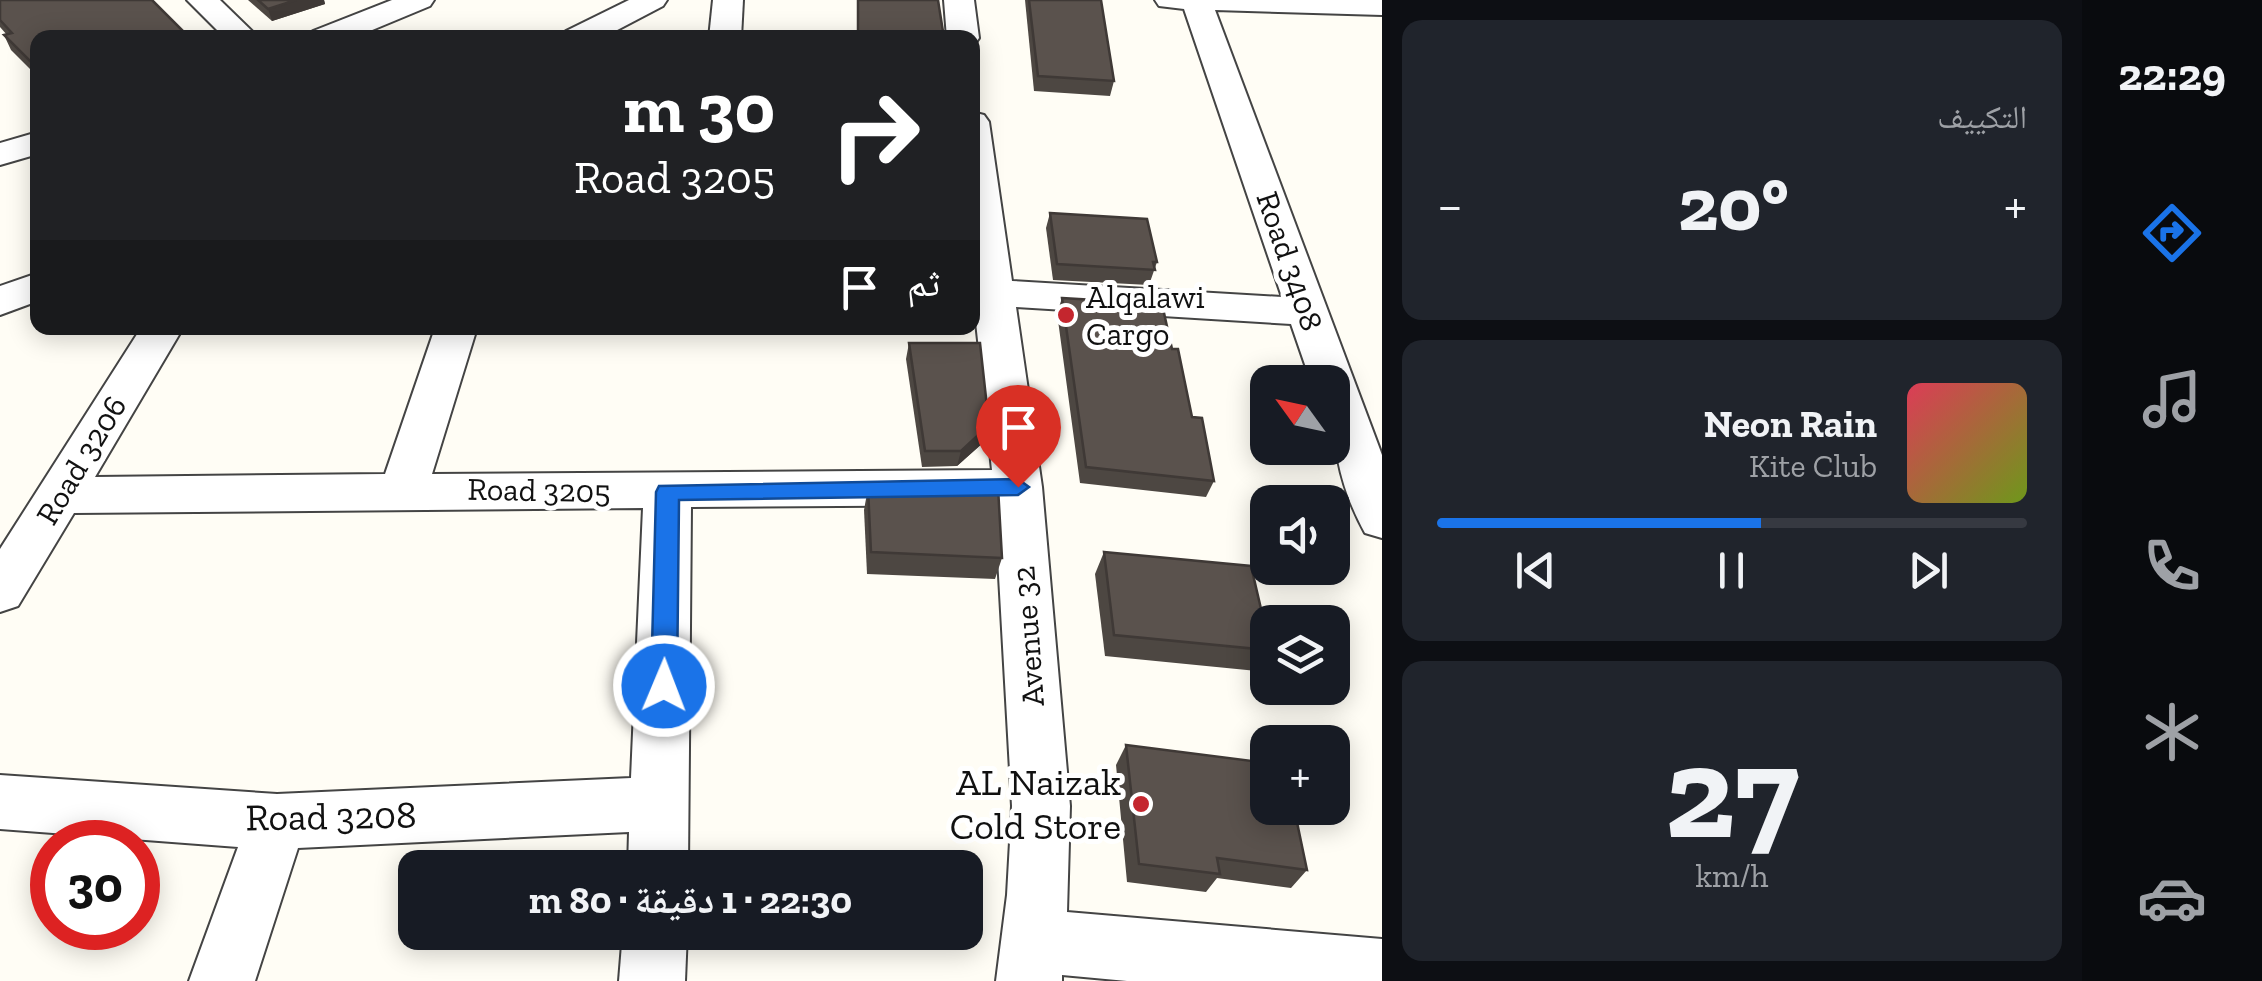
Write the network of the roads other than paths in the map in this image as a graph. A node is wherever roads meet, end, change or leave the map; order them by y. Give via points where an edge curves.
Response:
1 (202, 0) edge
2 (419, 0) edge
3 (652, 0) edge
4 (728, 0) edge
5 (959, 0) edge
6 (1182, 1) edge
7 (1382, 6) edge
8 (235, 30) edge
9 (344, 30) edge
10 (593, 30) edge
11 (726, 30) edge
12 (962, 30) edge
13 (980, 221) edge
14 (985, 283) edge
15 (30, 288) edge
16 (0, 302) edge
17 (1308, 312) junction
18 (158, 335) edge
19 (454, 335) edge
20 (1018, 487) junction
21 (403, 489) junction
22 (667, 492) junction
23 (60, 495) junction
24 (1382, 520) edge
25 (0, 592) edge
26 (0, 802) edge
27 (662, 804) junction
28 (277, 822) junction
29 (659, 850) edge
30 (654, 950) edge
31 (1030, 961) edge
32 (1377, 974) edge
33 (222, 981) edge
34 (652, 981) edge

1 - 8 street
2 - 9 street
3 - 10 street
4 - 11 street
5 - 12 street
6 - 7 street
6 - 17 street, Road 3408
13 - 14 street, Avenue 32
14 - 17 street
14 - 20 street, Avenue 32
15 - 16 street
17 - 24 street, Road 3408
18 - 23 street, Road 3206
19 - 21 street
20 - 22 street, Road 3205
20 - 31 street, Avenue 32 via 1041,806
21 - 22 street, Road 3205
21 - 23 street, Road 3205
22 - 27 street
23 - 25 street, Road 3206
26 - 28 street, Road 3208
27 - 28 street, Road 3208
27 - 29 street
28 - 33 street
30 - 34 street
31 - 32 street

